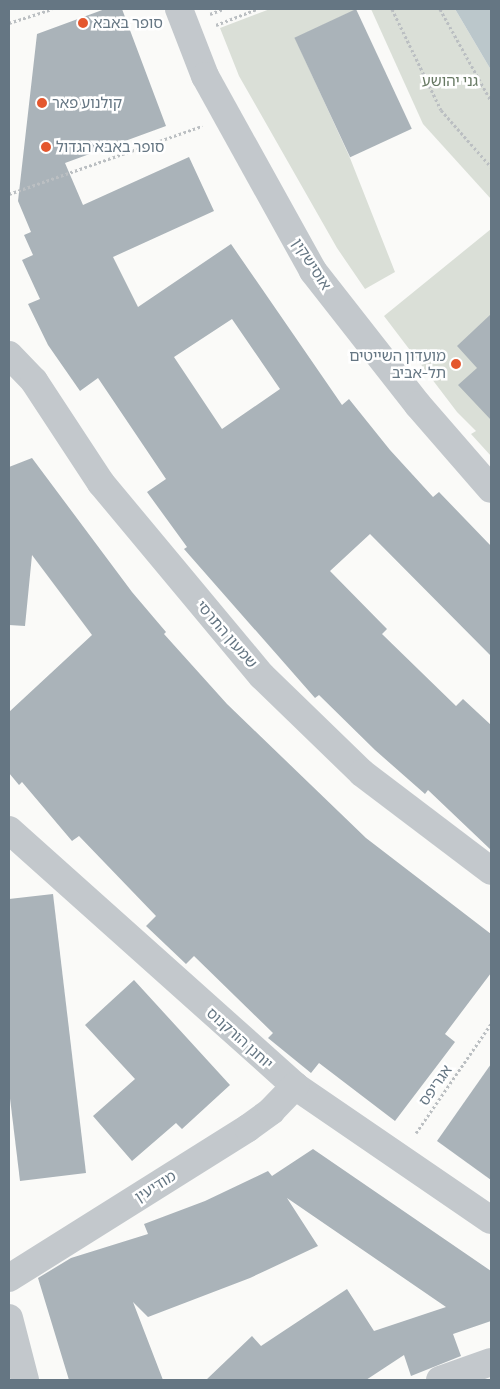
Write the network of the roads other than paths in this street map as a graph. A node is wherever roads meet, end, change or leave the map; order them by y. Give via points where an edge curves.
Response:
1 (179, 9) edge
2 (9, 355) edge
3 (22, 384) edge
4 (491, 489) edge
5 (9, 830) edge
6 (491, 871) edge
7 (295, 1086) junction
8 (491, 1220) edge
9 (9, 1278) edge
10 (9, 1318) edge
11 (491, 1362) edge
12 (25, 1380) edge
13 (440, 1380) edge

1 - 4 street, אוסישקין via 205,76 313,270 418,405
2 - 3 street, שמעון התרסי
3 - 6 street, שמעון התרסי via 262,676 362,773
5 - 7 street, יוחנן הורקנוס
7 - 8 street, יוחנן הורקנוס
7 - 9 street, מודיעין via 271,1111 248,1128
10 - 12 street
11 - 13 street

